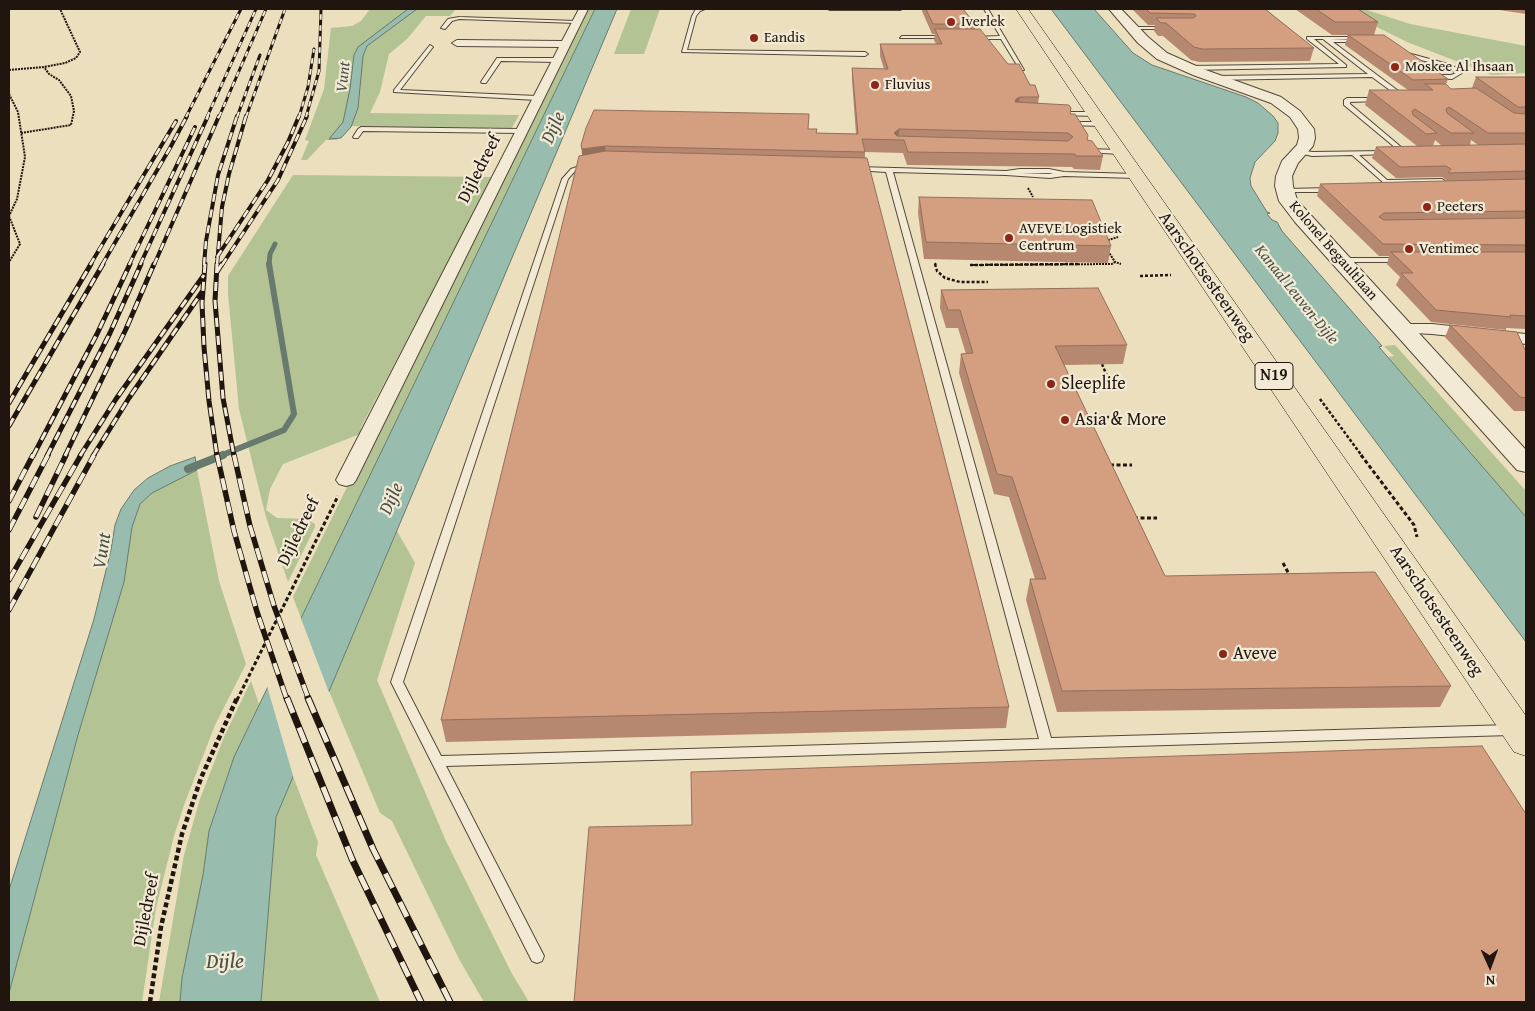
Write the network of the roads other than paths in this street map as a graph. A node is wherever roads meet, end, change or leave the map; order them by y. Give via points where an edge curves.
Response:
1 (564, 9) edge
2 (703, 9) edge
3 (830, 9) edge
4 (900, 9) edge
5 (986, 9) edge
6 (1022, 9) edge
7 (1115, 9) edge
8 (580, 13) edge
9 (443, 28) dead end
10 (1132, 28) junction
11 (1173, 28) edge
12 (902, 37) dead end
13 (1003, 37) junction
14 (951, 38) edge
15 (967, 38) edge
16 (1372, 38) edge
17 (1327, 40) junction
18 (1365, 41) edge
19 (457, 43) dead end
20 (565, 44) junction
21 (430, 47) dead end
22 (865, 54) dead end
23 (557, 60) junction
24 (1410, 62) edge
25 (1022, 69) edge
26 (1194, 70) junction
27 (1366, 70) junction
28 (1424, 72) edge
29 (1374, 75) junction
30 (1431, 77) junction
31 (1214, 78) junction
32 (484, 82) dead end
33 (1438, 82) edge
34 (1408, 95) edge
35 (537, 98) junction
36 (1386, 99) edge
37 (1395, 99) edge
38 (1415, 99) edge
39 (1053, 114) edge
40 (1098, 119) junction
41 (1071, 124) edge
42 (520, 131) junction
43 (356, 137) dead end
44 (1088, 151) edge
45 (1120, 152) junction
46 (1301, 152) junction
47 (1414, 152) edge
48 (1353, 153) junction
49 (1405, 153) junction
50 (596, 164) edge
51 (850, 169) edge
52 (889, 170) junction
53 (1137, 176) junction
54 (1442, 181) edge
55 (1446, 188) edge
56 (1376, 189) edge
57 (1336, 190) edge
58 (1285, 191) junction
59 (1409, 263) edge
60 (1343, 264) junction
61 (1402, 329) junction
62 (1526, 339) edge
63 (1526, 464) edge
64 (346, 480) road end
65 (1522, 736) edge
66 (1046, 743) junction
67 (437, 760) junction
68 (537, 956) dead end

1 - 8 lane
2 - 22 lane via 694,16 684,51
3 - 4 lane
5 - 13 lane
6 - 40 main road, Aarschotsesteenweg / N19
7 - 10 street, Kolonel Begaultlaan
8 - 9 lane via 460,18 450,20
8 - 20 street, Dijledreef
10 - 11 lane
10 - 26 street, Kolonel Begaultlaan via 1153,49
12 - 14 lane
13 - 15 lane
13 - 25 lane
16 - 17 lane
17 - 18 lane
17 - 26 lane via 1309,38 1344,66
17 - 27 lane
19 - 20 street
20 - 23 street, Dijledreef
21 - 35 lane via 396,91
23 - 32 lane via 499,59
23 - 35 street, Dijledreef
24 - 30 lane via 1395,52 1446,65 1459,74
26 - 27 lane
26 - 31 street, Kolonel Begaultlaan
27 - 29 lane
28 - 30 lane
29 - 31 lane
29 - 34 lane via 1400,95
30 - 33 lane
31 - 46 street, Kolonel Begaultlaan via 1276,100 1295,114 1306,129 1307,138
35 - 42 street, Dijledreef
36 - 49 lane via 1347,100 1348,105
37 - 38 lane
39 - 40 lane
40 - 41 lane
40 - 45 main road, Aarschotsesteenweg / N19
42 - 43 lane via 361,129
42 - 64 street, Dijledreef
44 - 45 lane
45 - 53 main road, Aarschotsesteenweg / N19
46 - 48 lane
46 - 58 street, Kolonel Begaultlaan via 1290,161 1284,176
47 - 49 lane
48 - 49 lane
48 - 54 lane via 1385,182
50 - 67 lane via 572,170 564,179 397,682
51 - 52 lane
52 - 53 lane via 1039,171
52 - 66 lane
53 - 65 main road, Aarschotsesteenweg / N19
55 - 56 lane
57 - 58 lane
58 - 60 street, Kolonel Begaultlaan via 1288,201 1301,218
59 - 60 lane
60 - 61 street, Kolonel Begaultlaan
61 - 62 street
61 - 63 street, Kolonel Begaultlaan
65 - 66 lane
66 - 67 lane
67 - 68 lane

